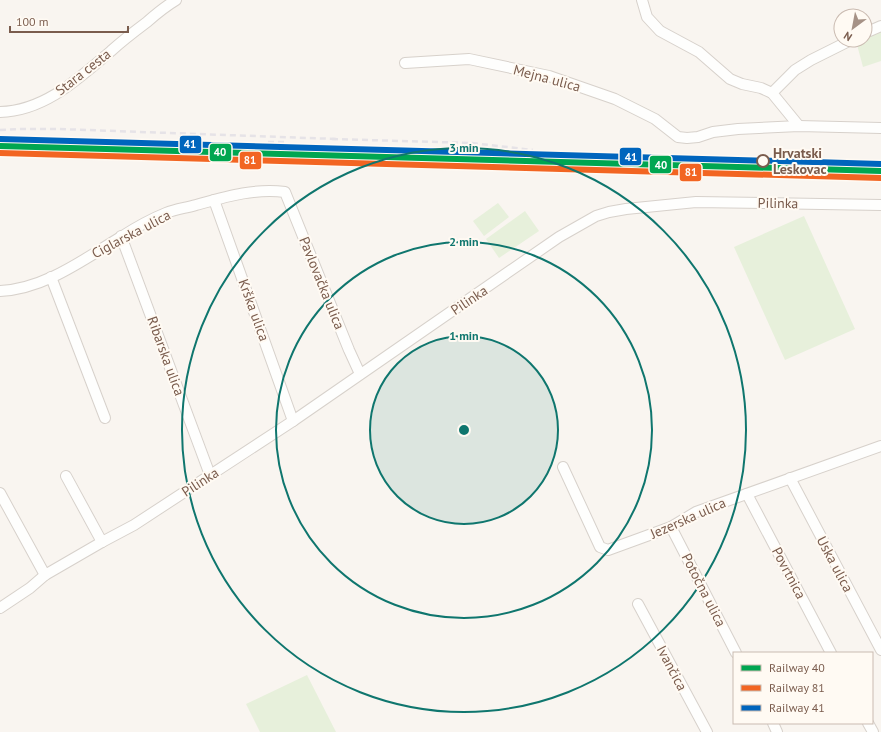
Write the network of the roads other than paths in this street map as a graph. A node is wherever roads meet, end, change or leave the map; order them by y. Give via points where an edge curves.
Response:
1 (176, 0) edge
2 (642, 0) edge
3 (835, 48) edge
4 (405, 63) dead end
5 (772, 94) junction
6 (0, 112) edge
7 (799, 126) junction
8 (881, 128) edge
9 (285, 192) joint
10 (214, 200) junction
11 (881, 205) edge
12 (121, 236) junction
13 (51, 277) junction
14 (0, 291) edge
15 (360, 374) junction
16 (105, 418) dead end
17 (293, 421) junction
18 (881, 446) edge
19 (563, 467) dead end
20 (210, 475) junction
21 (66, 476) dead end
22 (790, 478) junction
23 (0, 493) edge
24 (747, 494) junction
25 (671, 527) junction
26 (102, 542) junction
27 (45, 575) junction
28 (638, 604) dead end
29 (0, 608) edge
30 (881, 650) edge
31 (735, 652) edge
32 (830, 652) edge
33 (707, 732) edge

1 - 6 street, Stara cesta via 63,90 30,106
2 - 5 street via 646,17 660,31 699,52 730,79
3 - 5 street via 795,70
4 - 7 street, Mejna ulica via 469,59 550,76 615,99 655,119 678,137 698,137 738,129
5 - 7 street
7 - 8 street
9 - 10 street, Ciglarska ulica via 246,192
9 - 15 street, Pavlovačka ulica
10 - 12 street, Ciglarska ulica via 167,213
10 - 17 street, Krška ulica
11 - 15 street, Pilinka via 696,202 602,214 559,237
12 - 13 street, Ciglarska ulica
12 - 20 street, Ribarska ulica
13 - 14 street, Ciglarska ulica via 27,286
13 - 16 street
15 - 17 street, Pilinka
17 - 20 street, Pilinka
18 - 22 street, Jezerska ulica
19 - 25 street, Jezerska ulica via 600,547 608,550
20 - 26 street, Pilinka via 134,525
21 - 26 street
22 - 24 street, Jezerska ulica
22 - 30 street, Uska ulica
23 - 27 street
24 - 25 street, Jezerska ulica via 696,512
24 - 32 street, Povrtnica
25 - 31 street, Potočna ulica
26 - 27 street, Pilinka
27 - 29 street, Pilinka
28 - 33 street, Ivančica

